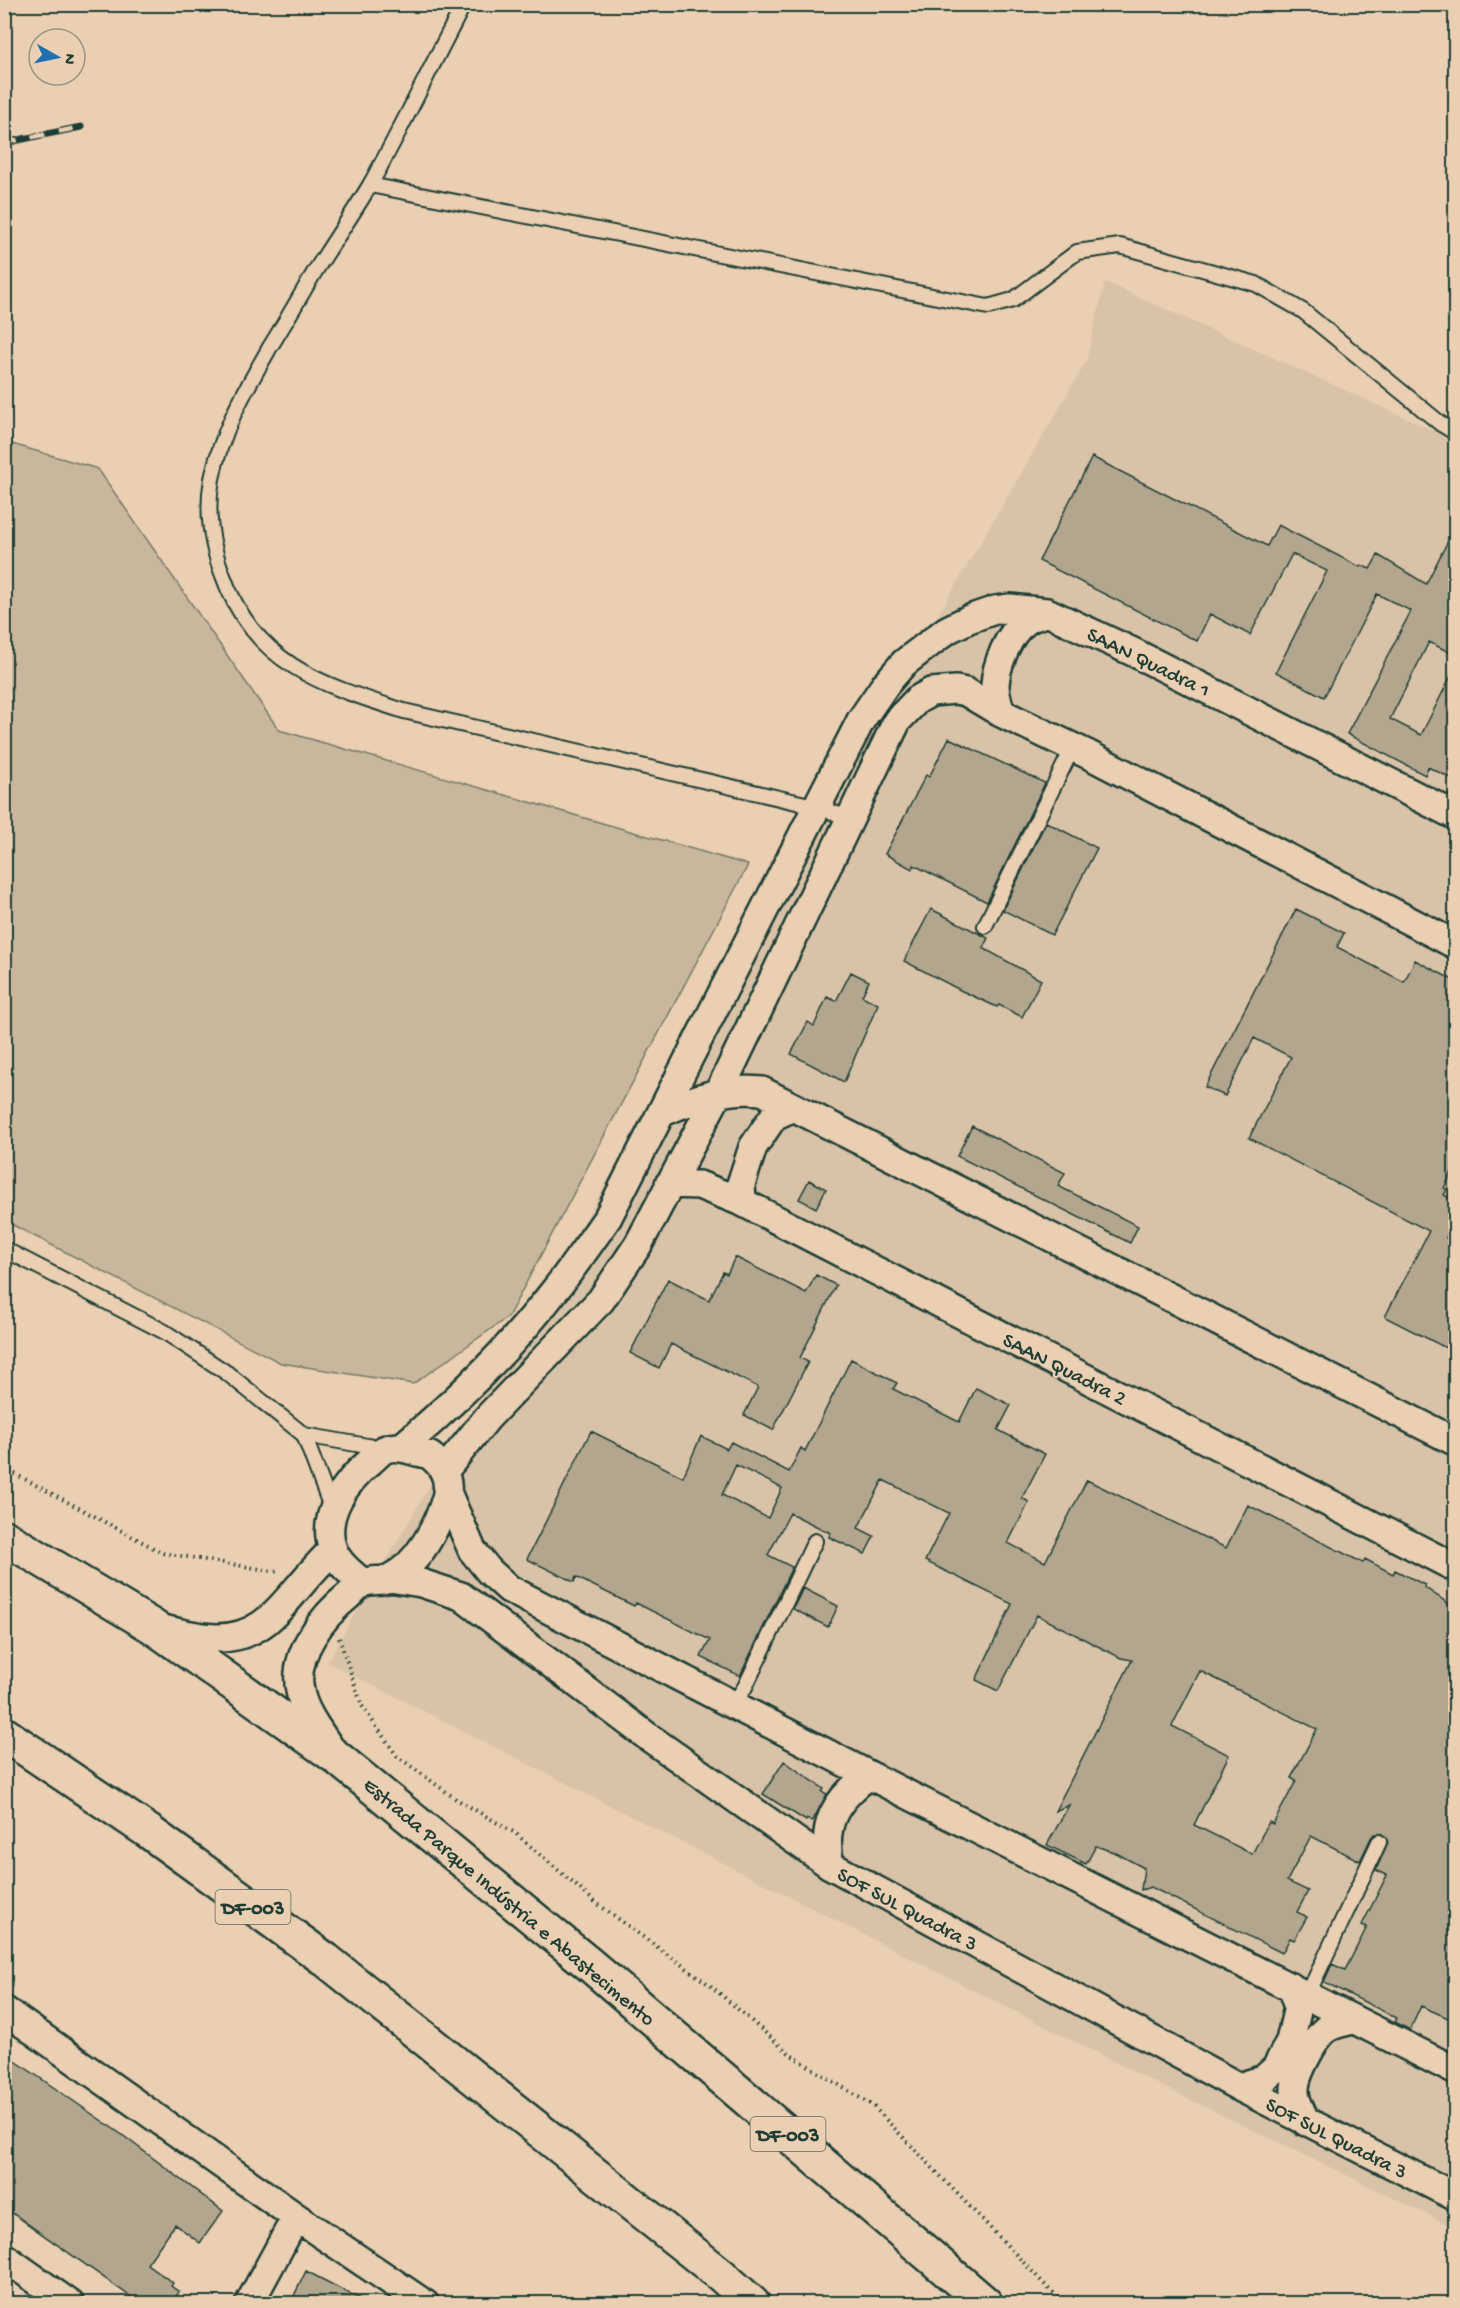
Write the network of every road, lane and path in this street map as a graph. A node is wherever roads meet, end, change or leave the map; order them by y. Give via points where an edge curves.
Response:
1 (464, 4) edge
2 (370, 185) junction
3 (1455, 434) edge
4 (1047, 612) junction
5 (1001, 712) junction
6 (1073, 747) junction
7 (818, 807) junction
8 (1455, 816) edge
9 (851, 819) junction
10 (985, 926) dead end
11 (1455, 945) edge
12 (740, 1047) junction
13 (762, 1091) junction
14 (719, 1092) junction
15 (794, 1107) junction
16 (663, 1112) junction
17 (669, 1184) junction
18 (742, 1202) junction
19 (4, 1249) edge
20 (304, 1435) junction
21 (1455, 1442) edge
22 (394, 1448) junction
23 (4, 1467) edge
24 (446, 1481) junction
25 (333, 1513) junction
26 (4, 1536) edge
27 (815, 1541) dead end
28 (333, 1549) junction
29 (1455, 1568) edge
30 (390, 1578) junction
31 (304, 1581) junction
32 (363, 1583) junction
33 (330, 1611) junction
34 (152, 1626) junction
35 (733, 1705) junction
36 (4, 1734) edge
37 (336, 1757) junction
38 (868, 1775) junction
39 (1378, 1842) dead end
40 (830, 1865) junction
41 (1299, 1991) junction
42 (4, 2010) edge
43 (1353, 2020) junction
44 (1455, 2071) edge
45 (1239, 2087) junction
46 (1306, 2122) junction
47 (1454, 2192) edge
48 (296, 2217) junction
49 (4, 2257) edge
50 (70, 2304) edge
51 (249, 2304) edge
52 (425, 2304) edge
53 (753, 2304) edge
54 (986, 2304) edge
55 (1066, 2304) edge

1 - 2 lane
2 - 3 lane via 988,307 1013,300 1077,252 1120,246 1256,284 1303,312
2 - 7 lane via 248,385 221,443 212,482 210,531 231,599 249,626 289,664 317,680 404,711
4 - 5 street via 1025,621 1005,652 995,686
4 - 7 street, SAAN Quadra 1 via 1010,608 969,619 947,630 904,663 861,720
4 - 8 street, SAAN Quadra 1
5 - 6 street
5 - 9 street via 956,690 931,692 917,700 897,721
6 - 10 lane
6 - 11 street
7 - 9 lane
7 - 16 street, SAAN Quadra 1
9 - 12 street
12 - 13 street via 747,1070
12 - 14 street
13 - 14 street
13 - 15 street
14 - 16 street
14 - 17 street
15 - 18 street via 774,1116 753,1147 741,1184
15 - 21 street
16 - 22 street, SAAN Quadra 1 via 608,1217 559,1286 435,1420
17 - 18 street, SAAN Quadra 2 via 699,1185
17 - 24 street via 638,1245 601,1300 488,1417
18 - 29 street, SAAN Quadra 2
19 - 20 lane via 165,1332 226,1373
20 - 22 lane
20 - 25 lane
22 - 24 street via 432,1456
22 - 25 street via 359,1471 342,1490
23 - 31 path via 163,1553 294,1575
24 - 30 street via 440,1518 428,1540 412,1561
24 - 35 street via 472,1550 509,1589
25 - 28 street
26 - 34 highway, Estrada Parque Indústria e Abastecimento / DF-003
27 - 35 lane
28 - 31 street
28 - 32 street via 344,1567
30 - 32 street
30 - 40 street, SOF SUL Quadra 3 via 461,1596 647,1736
31 - 34 street via 275,1615 256,1629 237,1636 192,1636
32 - 33 street
33 - 37 street via 304,1652 299,1690 307,1712
33 - 55 path via 362,1706 397,1756 456,1799 515,1833 595,1902 711,1986 791,2055 873,2106
34 - 37 highway, Estrada Parque Indústria e Abastecimento / DF-003
35 - 38 street
36 - 53 highway, DF-003 via 148,1831 326,1960
37 - 54 highway, Estrada Parque Indústria e Abastecimento / DF-003 via 589,1964
38 - 40 street via 851,1788 831,1818 826,1845
38 - 41 street
39 - 41 lane
40 - 45 street, SOF SUL Quadra 3
41 - 43 street
41 - 45 street via 1290,2041 1276,2068 1264,2079
42 - 48 street
43 - 44 street
43 - 46 street via 1327,2028 1300,2070 1294,2089
45 - 46 street, SOF SUL Quadra 3
46 - 47 street, SOF SUL Quadra 3
48 - 51 street
48 - 52 street
49 - 50 street

